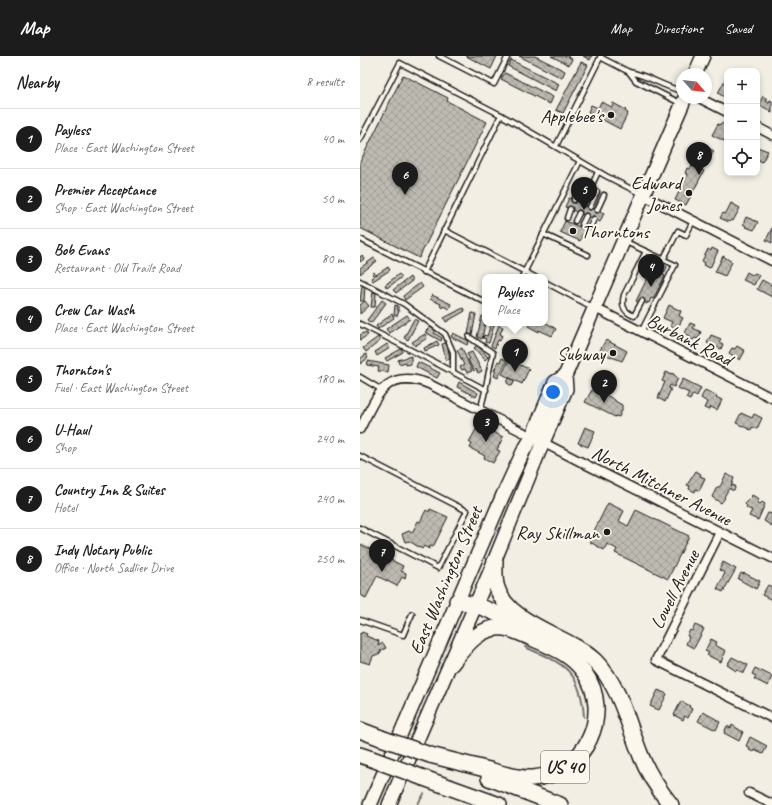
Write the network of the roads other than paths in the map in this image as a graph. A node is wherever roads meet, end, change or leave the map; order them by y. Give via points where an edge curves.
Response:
1 (439, 56) edge
2 (508, 56) edge
3 (703, 56) edge
4 (601, 57) edge
5 (698, 68) edge
6 (629, 72) junction
7 (676, 92) edge
8 (676, 95) edge
9 (681, 104) edge
10 (711, 104) edge
11 (724, 110) edge
12 (501, 115) junction
13 (760, 129) edge
14 (772, 135) edge
15 (360, 140) edge
16 (556, 146) junction
17 (580, 161) junction
18 (598, 172) junction
19 (581, 184) dead end
20 (598, 192) dead end
21 (643, 195) junction
22 (604, 196) dead end
23 (574, 200) dead end
24 (583, 204) dead end
25 (590, 207) dead end
26 (570, 209) dead end
27 (598, 210) dead end
28 (579, 213) dead end
29 (586, 216) dead end
30 (567, 218) dead end
31 (594, 219) dead end
32 (575, 221) dead end
33 (694, 221) junction
34 (582, 224) dead end
35 (590, 227) dead end
36 (444, 230) junction
37 (543, 234) junction
38 (360, 239) edge
39 (623, 241) junction
40 (646, 251) junction
41 (588, 255) dead end
42 (663, 259) junction
43 (772, 261) edge
44 (661, 264) dead end
45 (524, 271) junction
46 (424, 272) junction
47 (523, 274) edge
48 (530, 274) edge
49 (360, 281) edge
50 (548, 284) edge
51 (482, 301) edge
52 (642, 302) dead end
53 (594, 308) junction
54 (360, 324) edge
55 (641, 332) junction
56 (469, 337) dead end
57 (453, 372) junction
58 (360, 377) edge
59 (382, 390) junction
60 (486, 390) junction
61 (772, 398) edge
62 (480, 410) junction
63 (360, 427) edge
64 (538, 440) junction
65 (360, 456) edge
66 (360, 528) edge
67 (720, 532) junction
68 (772, 558) edge
69 (495, 561) junction
70 (457, 601) junction
71 (474, 609) junction
72 (412, 614) dead end
73 (360, 620) edge
74 (509, 629) junction
75 (557, 638) junction
76 (451, 664) junction
77 (772, 718) edge
78 (360, 730) edge
79 (430, 755) junction
80 (366, 757) edge
81 (421, 777) junction
82 (749, 793) dead end
83 (772, 804) edge
84 (370, 805) edge
85 (389, 805) edge
86 (481, 805) edge
87 (499, 805) edge
88 (560, 805) edge
89 (671, 805) edge

1 - 2 lane via 494,84
3 - 5 main road
4 - 6 lane
4 - 16 lane
6 - 7 lane via 640,74
6 - 8 lane via 636,80
9 - 21 main road, East Washington Street
10 - 11 street
12 - 15 lane via 400,63
12 - 16 lane
12 - 36 lane
13 - 14 street
16 - 17 lane
17 - 18 lane
17 - 37 lane
18 - 21 lane
18 - 24 lane
19 - 23 lane
20 - 25 lane
21 - 33 street
21 - 39 main road, East Washington Street
22 - 27 lane
26 - 30 lane
28 - 32 lane
29 - 34 lane
31 - 35 lane
33 - 42 lane via 686,235 678,231
33 - 43 street
36 - 45 lane
36 - 46 lane
37 - 41 lane
37 - 45 lane
38 - 46 lane
39 - 40 lane
39 - 53 main road, East Washington Street
40 - 42 lane
40 - 52 lane via 624,295 623,309 634,316
42 - 44 lane
42 - 55 lane via 675,265
45 - 47 lane
45 - 48 lane
46 - 51 lane
49 - 57 lane via 404,304 445,334 453,352
50 - 53 lane
53 - 55 street, Burbank Road
53 - 64 main road, East Washington Street via 565,376 566,389
54 - 57 lane
55 - 61 street, Burbank Road
56 - 60 lane via 492,353
57 - 60 lane
58 - 59 lane
59 - 62 street, North Mitchner Avenue via 399,379 418,380
59 - 63 street
60 - 62 lane
62 - 64 street, North Mitchner Avenue
64 - 67 street, North Mitchner Avenue
64 - 69 main road, East Washington Street
64 - 70 main road, East Washington Street via 523,452
65 - 66 lane via 467,510 438,568
67 - 68 street, North Mitchner Avenue
67 - 77 street, Lowell Avenue via 656,660
69 - 71 main road, East Washington Street
69 - 75 highway via 494,577 506,604 514,613
70 - 71 highway
70 - 84 main road, East Washington Street
71 - 74 highway
71 - 75 highway
71 - 76 main road, East Washington Street
72 - 73 lane via 403,635
74 - 76 highway, US 40 via 497,628 479,634 469,641
74 - 79 highway, US 40 via 566,654 587,676 594,694 596,716 593,732 585,749 561,770 532,778
75 - 89 highway via 588,655 608,678 621,703 644,762
76 - 85 main road, East Washington Street / US 40
78 - 79 highway, bridge
79 - 88 highway
80 - 81 highway, bridge
81 - 86 highway
81 - 87 highway
82 - 83 street

